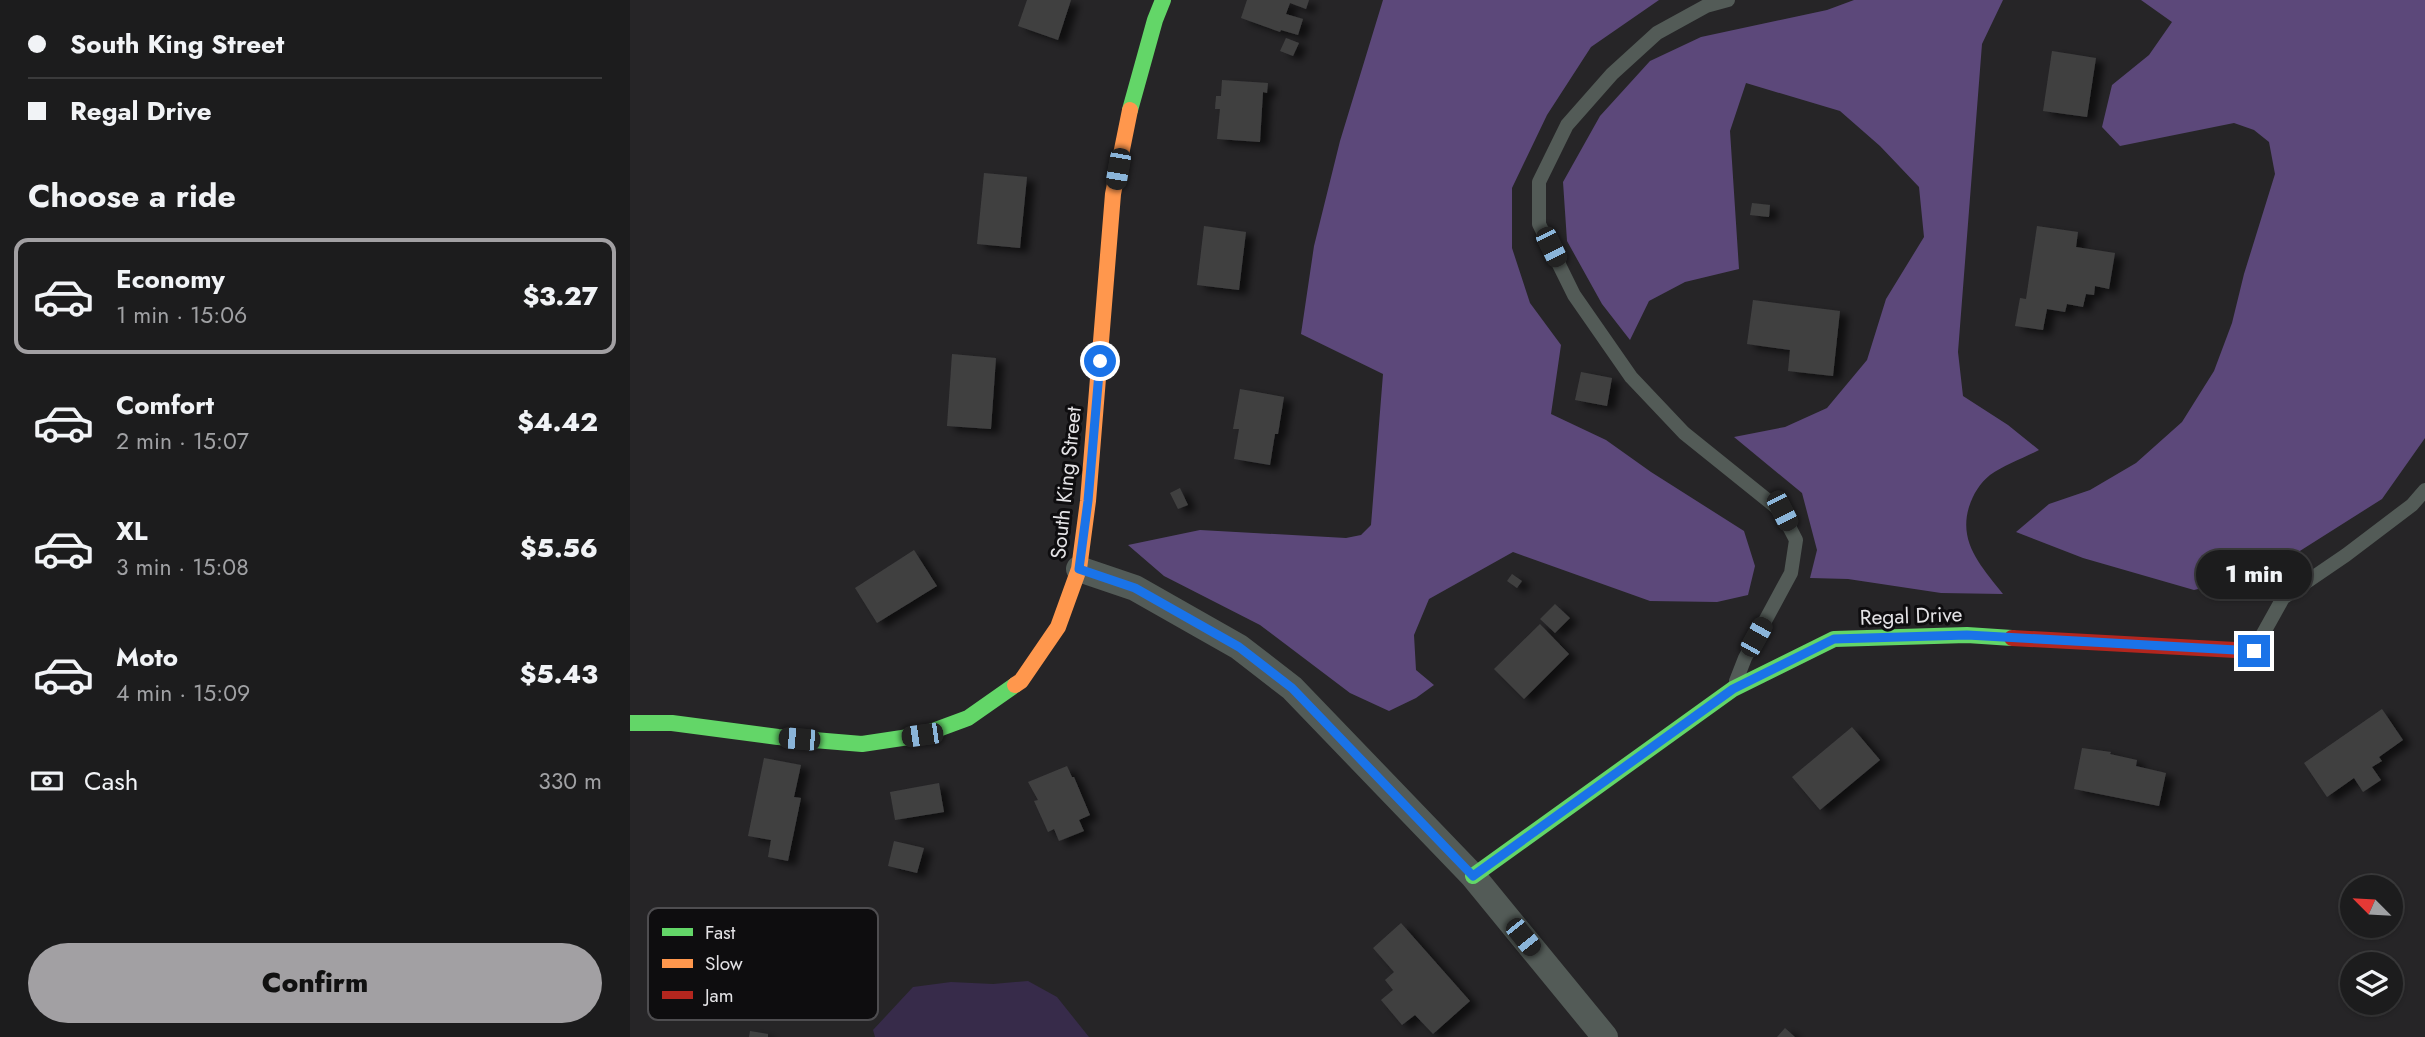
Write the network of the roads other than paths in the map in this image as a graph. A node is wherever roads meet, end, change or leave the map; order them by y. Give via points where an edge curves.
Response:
1 (1163, 0) edge
2 (1728, 0) edge
3 (2425, 490) edge
4 (1079, 569) junction
5 (2254, 651) joint
6 (1733, 689) junction
7 (630, 723) edge
8 (1473, 876) junction
9 (1605, 1037) edge

1 - 4 street, South King Street via 1127,119 1113,194
2 - 6 lane via 1706,6 1657,33 1567,125 1539,182 1539,224 1574,295 1631,377 1684,433 1782,511 1796,540 1791,573
3 - 5 lane via 2401,514 2283,598
4 - 7 street, South King Street via 1058,627 1021,681 968,718 922,735 862,744 672,723
4 - 8 street via 1135,588 1239,647 1292,688
5 - 6 street, Regal Drive via 1967,635 1834,639
6 - 8 street, Regal Drive
8 - 9 street

